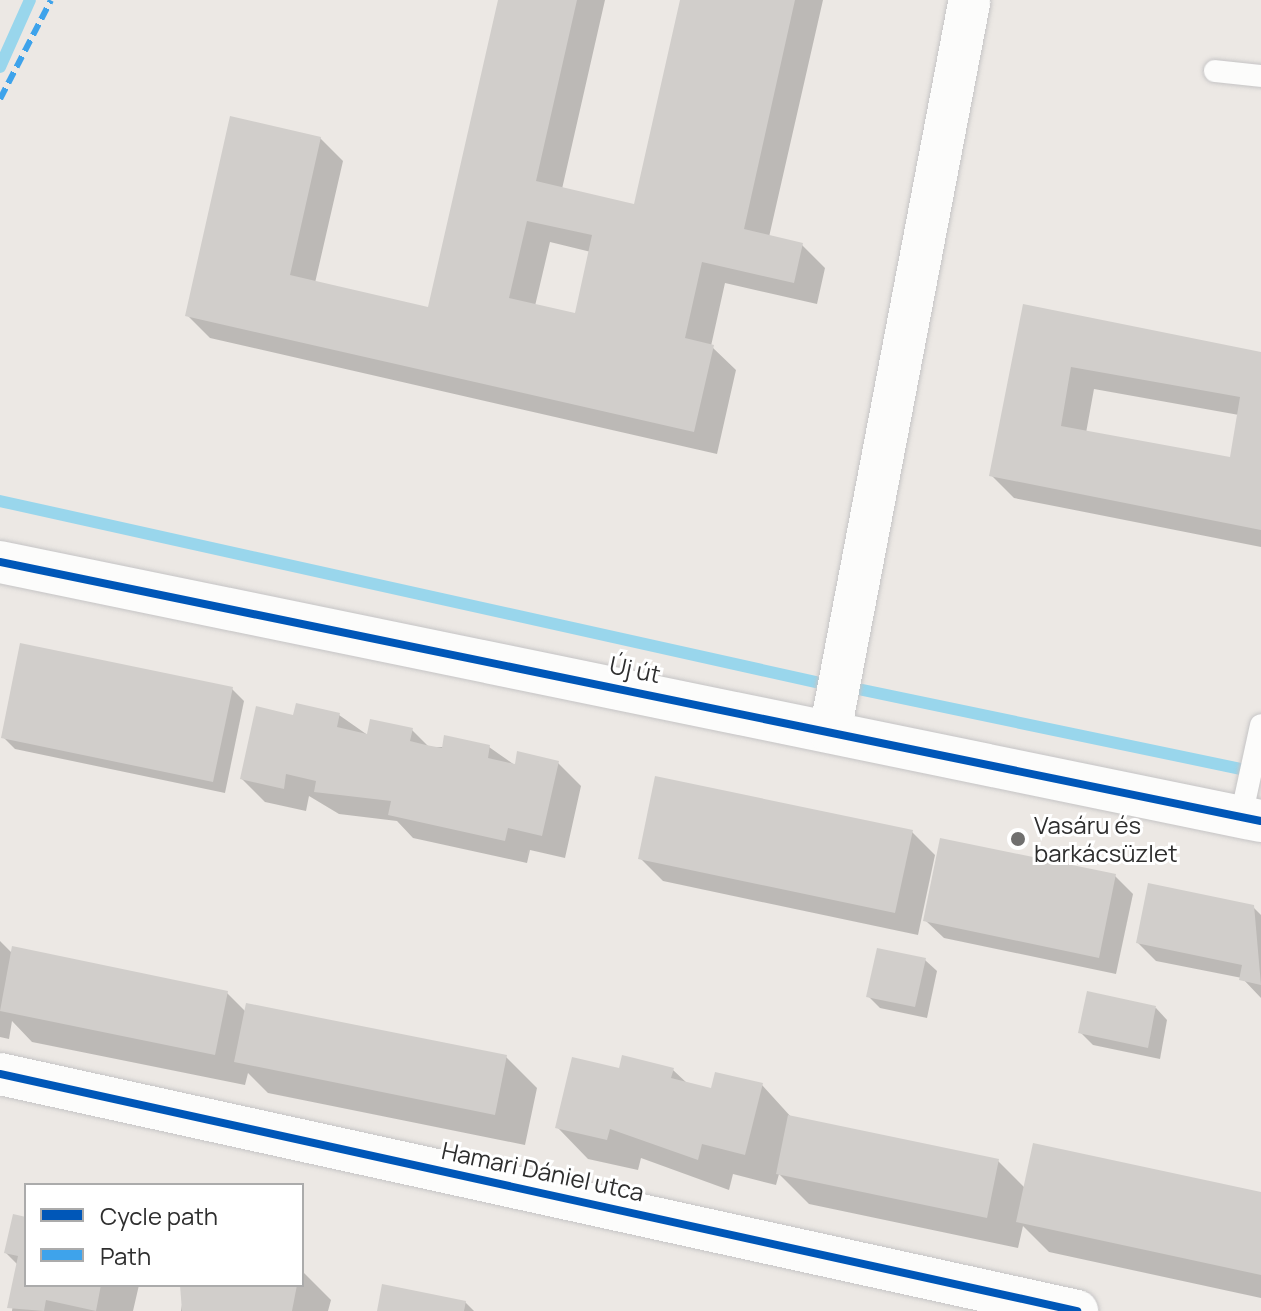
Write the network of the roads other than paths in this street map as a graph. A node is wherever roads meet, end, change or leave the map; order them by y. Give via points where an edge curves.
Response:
1 (969, 3) dead end
2 (1215, 71) dead end
3 (1261, 76) edge
4 (0, 562) edge
5 (1260, 728) edge
6 (830, 732) junction
7 (1250, 809) edge
8 (0, 1074) edge
9 (1077, 1311) edge

1 - 6 street
2 - 3 lane
4 - 6 street, Új út
5 - 7 lane
6 - 7 street, Új út
8 - 9 street, Hamari Dániel utca

